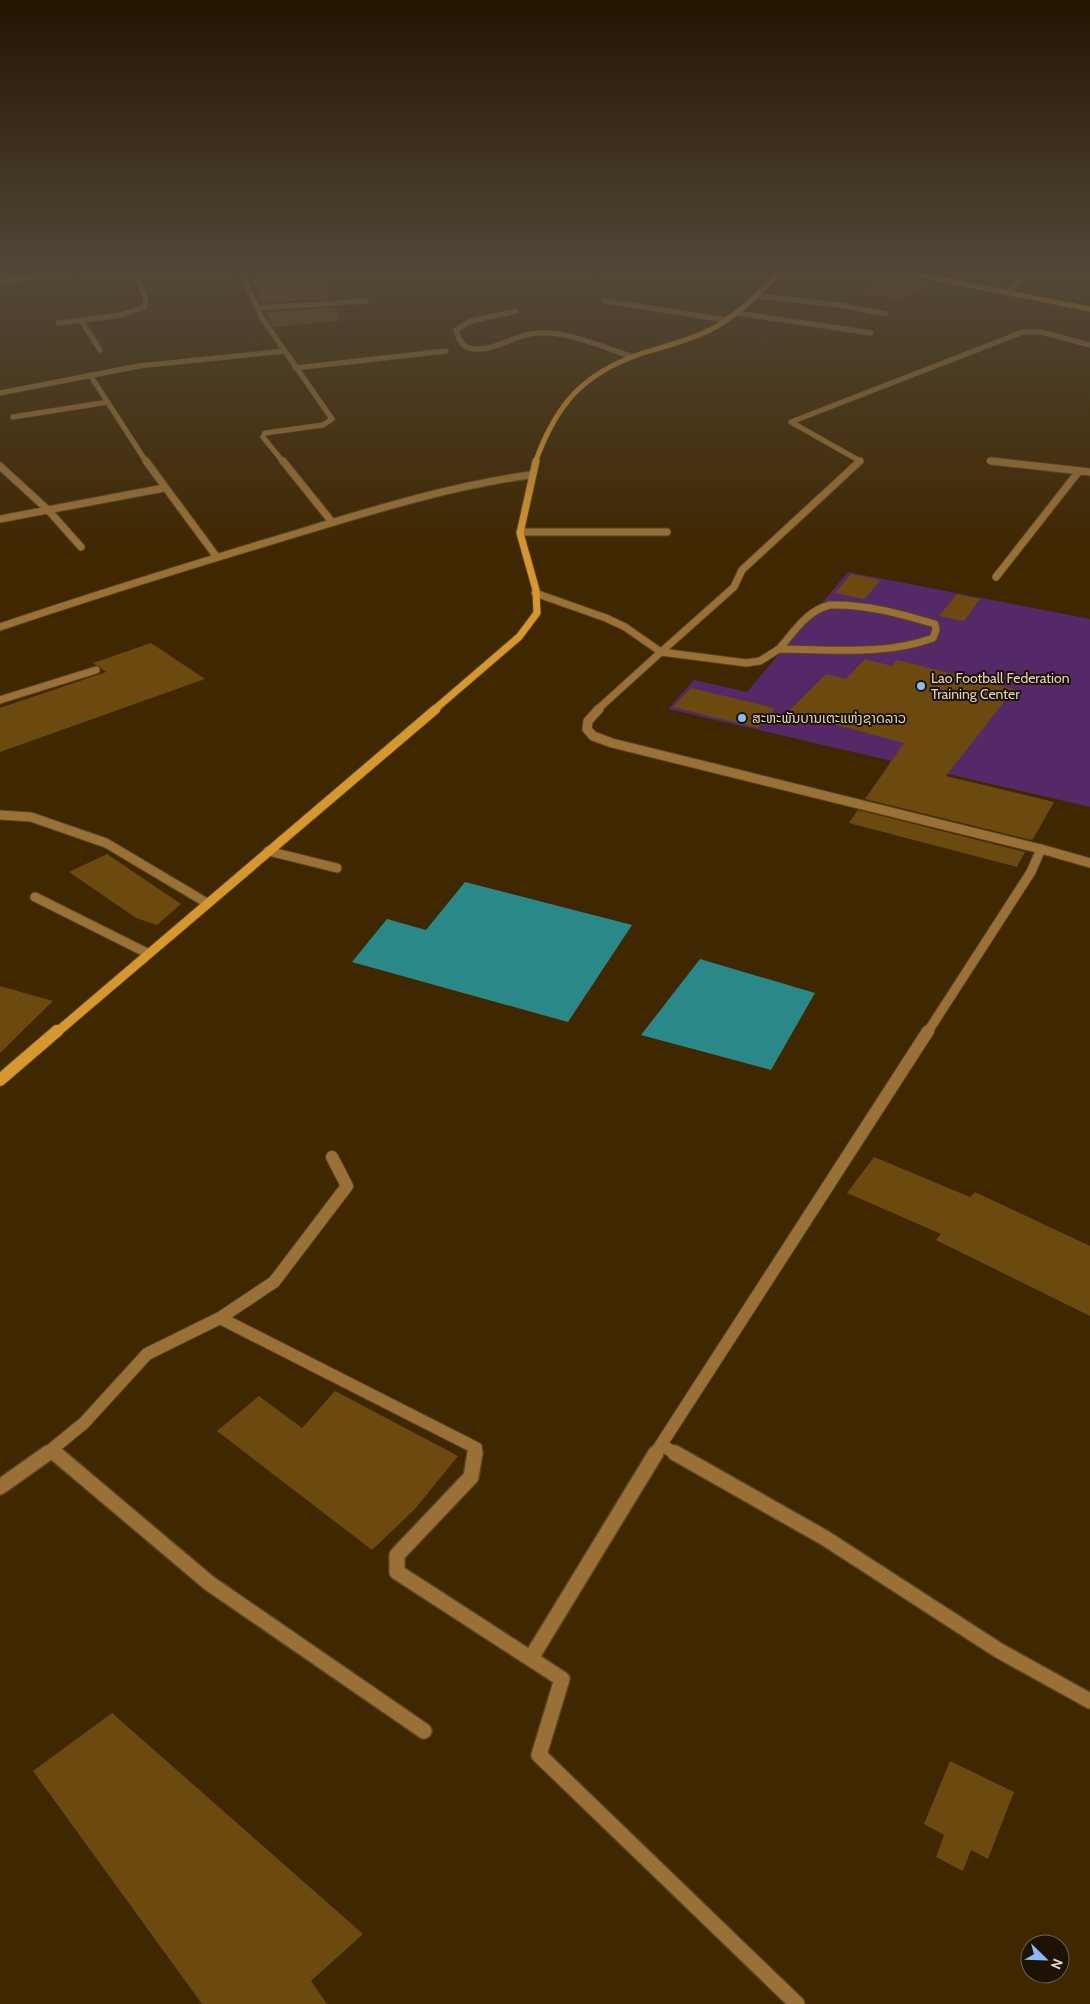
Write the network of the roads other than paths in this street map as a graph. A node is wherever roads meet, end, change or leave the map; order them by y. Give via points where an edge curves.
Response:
1 (136, 367) edge
2 (308, 367) edge
3 (610, 367) edge
4 (934, 367) edge
5 (295, 368) joint
6 (90, 375) junction
7 (0, 393) edge
8 (108, 402) junction
9 (13, 417) dead end
10 (990, 461) dead end
11 (0, 466) edge
12 (1079, 471) junction
13 (1090, 472) edge
14 (530, 474) junction
15 (164, 488) junction
16 (48, 510) junction
17 (0, 519) edge
18 (332, 522) junction
19 (520, 532) junction
20 (667, 532) dead end
21 (81, 547) dead end
22 (216, 556) junction
23 (996, 577) dead end
24 (535, 593) junction
25 (0, 626) edge
26 (779, 649) junction
27 (661, 652) junction
28 (96, 670) dead end
29 (0, 700) edge
30 (0, 815) edge
31 (1041, 849) junction
32 (268, 851) junction
33 (1090, 863) edge
34 (337, 868) dead end
35 (35, 897) dead end
36 (206, 903) junction
37 (147, 954) junction
38 (0, 1080) edge
39 (332, 1157) dead end
40 (220, 1318) junction
41 (661, 1445) junction
42 (52, 1450) junction
43 (0, 1487) edge
44 (531, 1658) junction
45 (1090, 1701) edge
46 (424, 1731) dead end
47 (797, 2004) edge

1 - 6 street
2 - 5 street
3 - 14 street via 597,373 569,397 552,423
4 - 27 street via 791,422 860,461 742,570 734,587
5 - 18 street via 332,419 323,425 265,433 263,437
6 - 7 street
6 - 8 street
8 - 9 street
8 - 15 street
10 - 12 street
11 - 16 street
12 - 13 street
12 - 23 street
14 - 18 street via 497,479
14 - 19 street
15 - 16 street
15 - 22 street
16 - 17 street
16 - 21 street
18 - 22 street
19 - 20 street
19 - 24 street
22 - 25 street
24 - 27 street via 606,618
24 - 32 street via 538,607 532,621 503,651
26 - 26 street via 900,647 923,644 933,638 936,630 935,624 914,618 832,604 808,616
26 - 27 street via 760,663
27 - 31 street via 588,721 588,729 594,736 733,774
28 - 29 street
30 - 36 street via 31,817 106,843
31 - 33 street
31 - 41 street via 1031,872
32 - 34 street
32 - 36 street
35 - 37 street
36 - 37 street
37 - 38 street
39 - 40 street via 347,1186 274,1282
40 - 42 street via 147,1354 84,1423
40 - 44 street via 476,1448 471,1477 397,1555 397,1572
41 - 44 street
41 - 45 street via 825,1538 998,1650
42 - 43 street
42 - 46 street via 209,1583
44 - 47 street via 562,1679 539,1755

